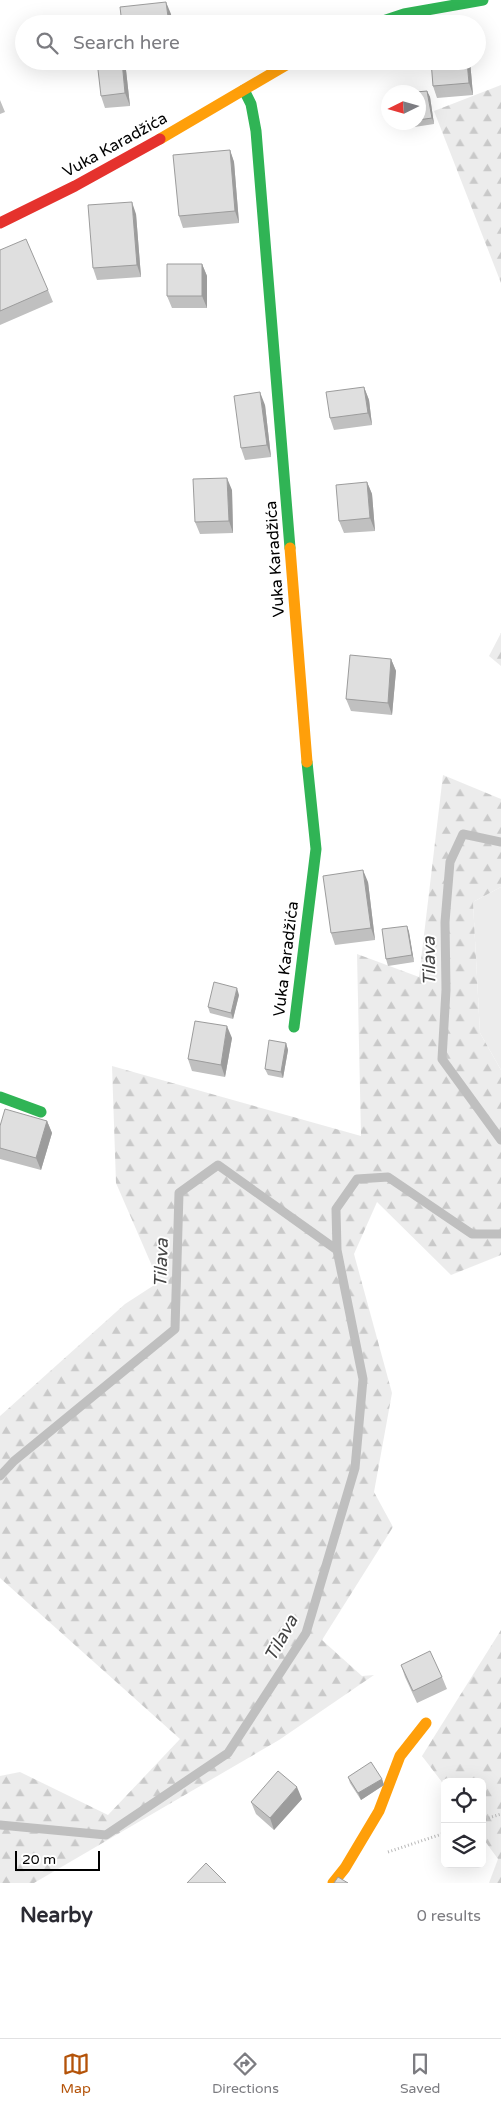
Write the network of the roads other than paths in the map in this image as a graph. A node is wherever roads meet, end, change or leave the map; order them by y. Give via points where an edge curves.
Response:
1 (483, 0) edge
2 (401, 15) edge
3 (278, 70) edge
4 (244, 90) junction
5 (0, 223) edge
6 (294, 1027) dead end
7 (0, 1097) edge
8 (41, 1112) dead end
9 (426, 1722) dead end
10 (333, 1883) edge

1 - 2 street
3 - 4 street, Vuka Karadžića
4 - 5 street, Vuka Karadžića via 42,204
4 - 6 street, Vuka Karadžića via 252,107 256,131 316,850
7 - 8 street
9 - 10 street via 400,1756 379,1811 346,1868

